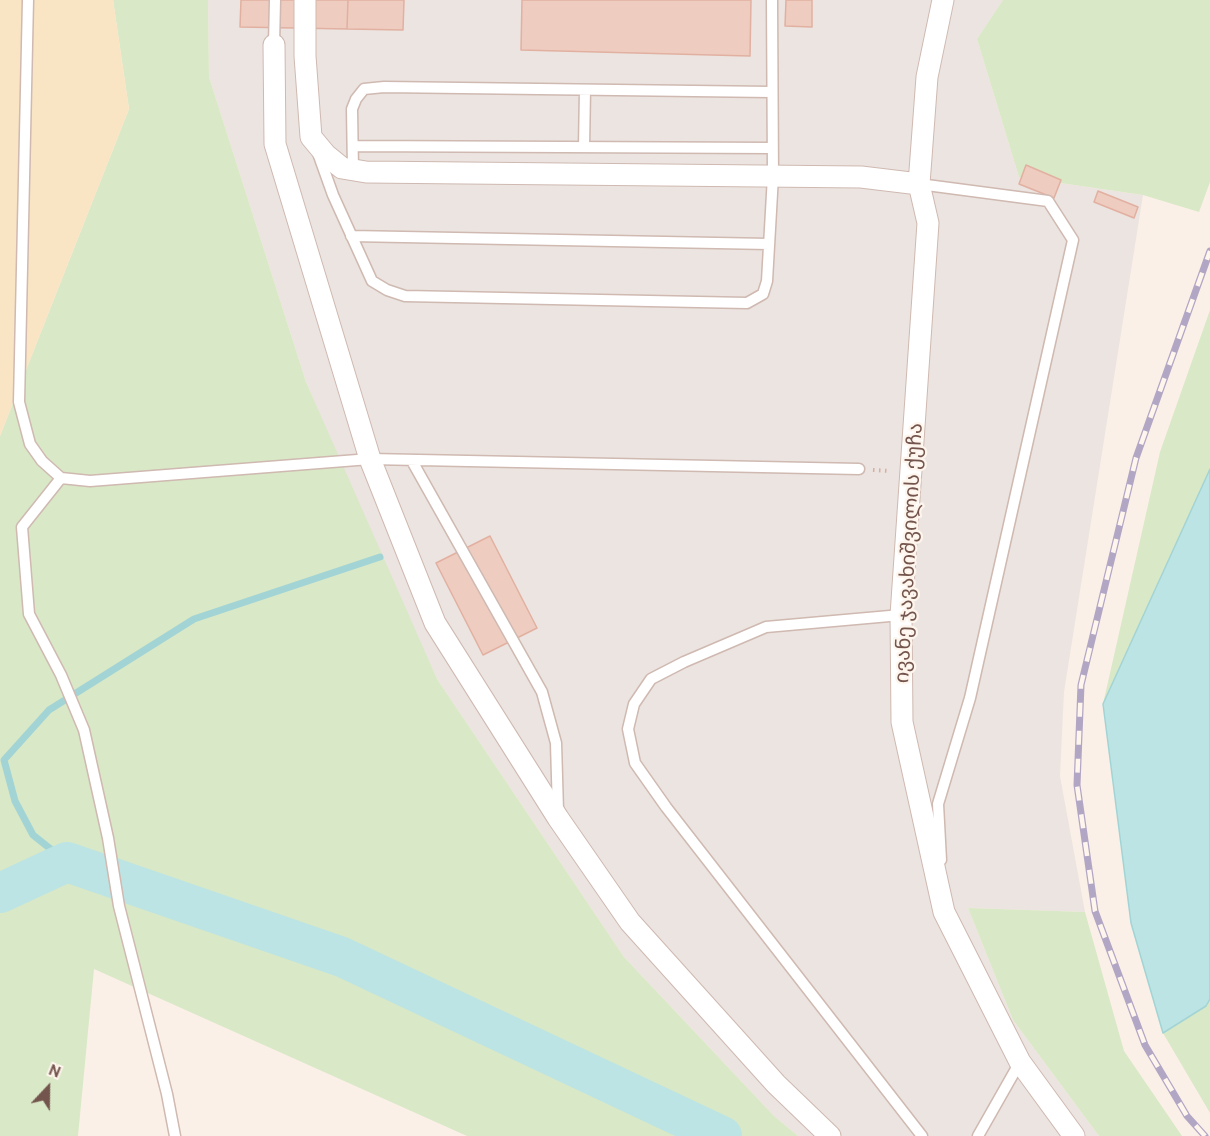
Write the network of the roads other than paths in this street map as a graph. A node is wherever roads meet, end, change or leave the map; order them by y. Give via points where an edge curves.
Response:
1 (28, 0) edge
2 (275, 0) edge
3 (305, 0) edge
4 (772, 0) edge
5 (943, 0) edge
6 (274, 45) joint
7 (585, 90) junction
8 (771, 92) junction
9 (311, 137) junction
10 (353, 146) junction
11 (584, 147) junction
12 (772, 148) junction
13 (353, 170) junction
14 (773, 176) junction
15 (919, 184) junction
16 (351, 236) junction
17 (769, 244) junction
18 (370, 459) junction
19 (412, 460) junction
20 (859, 469) road end
21 (61, 478) junction
22 (901, 615) junction
23 (558, 818) junction
24 (944, 912) junction
25 (1020, 1062) junction
26 (175, 1136) edge
27 (831, 1136) edge
28 (922, 1136) edge
29 (978, 1136) edge
30 (1074, 1136) edge

1 - 21 lane via 19,402 30,444
2 - 6 lane
3 - 9 street via 304,56
4 - 8 lane
5 - 15 street, ივანე ჯავახიშვილის ქუჩა via 927,77
6 - 18 street via 275,144
7 - 8 lane
7 - 10 lane via 364,89 352,109
7 - 11 lane
8 - 12 lane
9 - 13 street via 342,168
9 - 16 lane
10 - 11 lane
10 - 13 lane
11 - 12 lane
12 - 14 lane
13 - 14 street
14 - 15 street via 861,177
14 - 17 lane
15 - 22 street, ივანე ჯავახიშვილის ქუჩა via 928,223
15 - 24 lane via 1048,201 1073,240 970,698 938,804
16 - 17 lane
16 - 17 lane via 372,281 405,296 735,303 747,303 763,294
18 - 19 lane
18 - 21 lane via 90,481
18 - 23 street via 435,623
19 - 20 lane
19 - 23 lane via 542,692 556,743
21 - 26 lane via 21,526 29,614 84,730 119,906
22 - 24 street, ივანე ჯავახიშვილის ქუჩა via 902,722
22 - 28 lane via 766,627 651,679 634,704 628,729 635,763 666,807
23 - 27 street via 630,922 776,1084
24 - 25 street, ივანე ჯავახიშვილის ქუჩა
25 - 29 lane
25 - 30 street, ივანე ჯავახიშვილის ქუჩა

